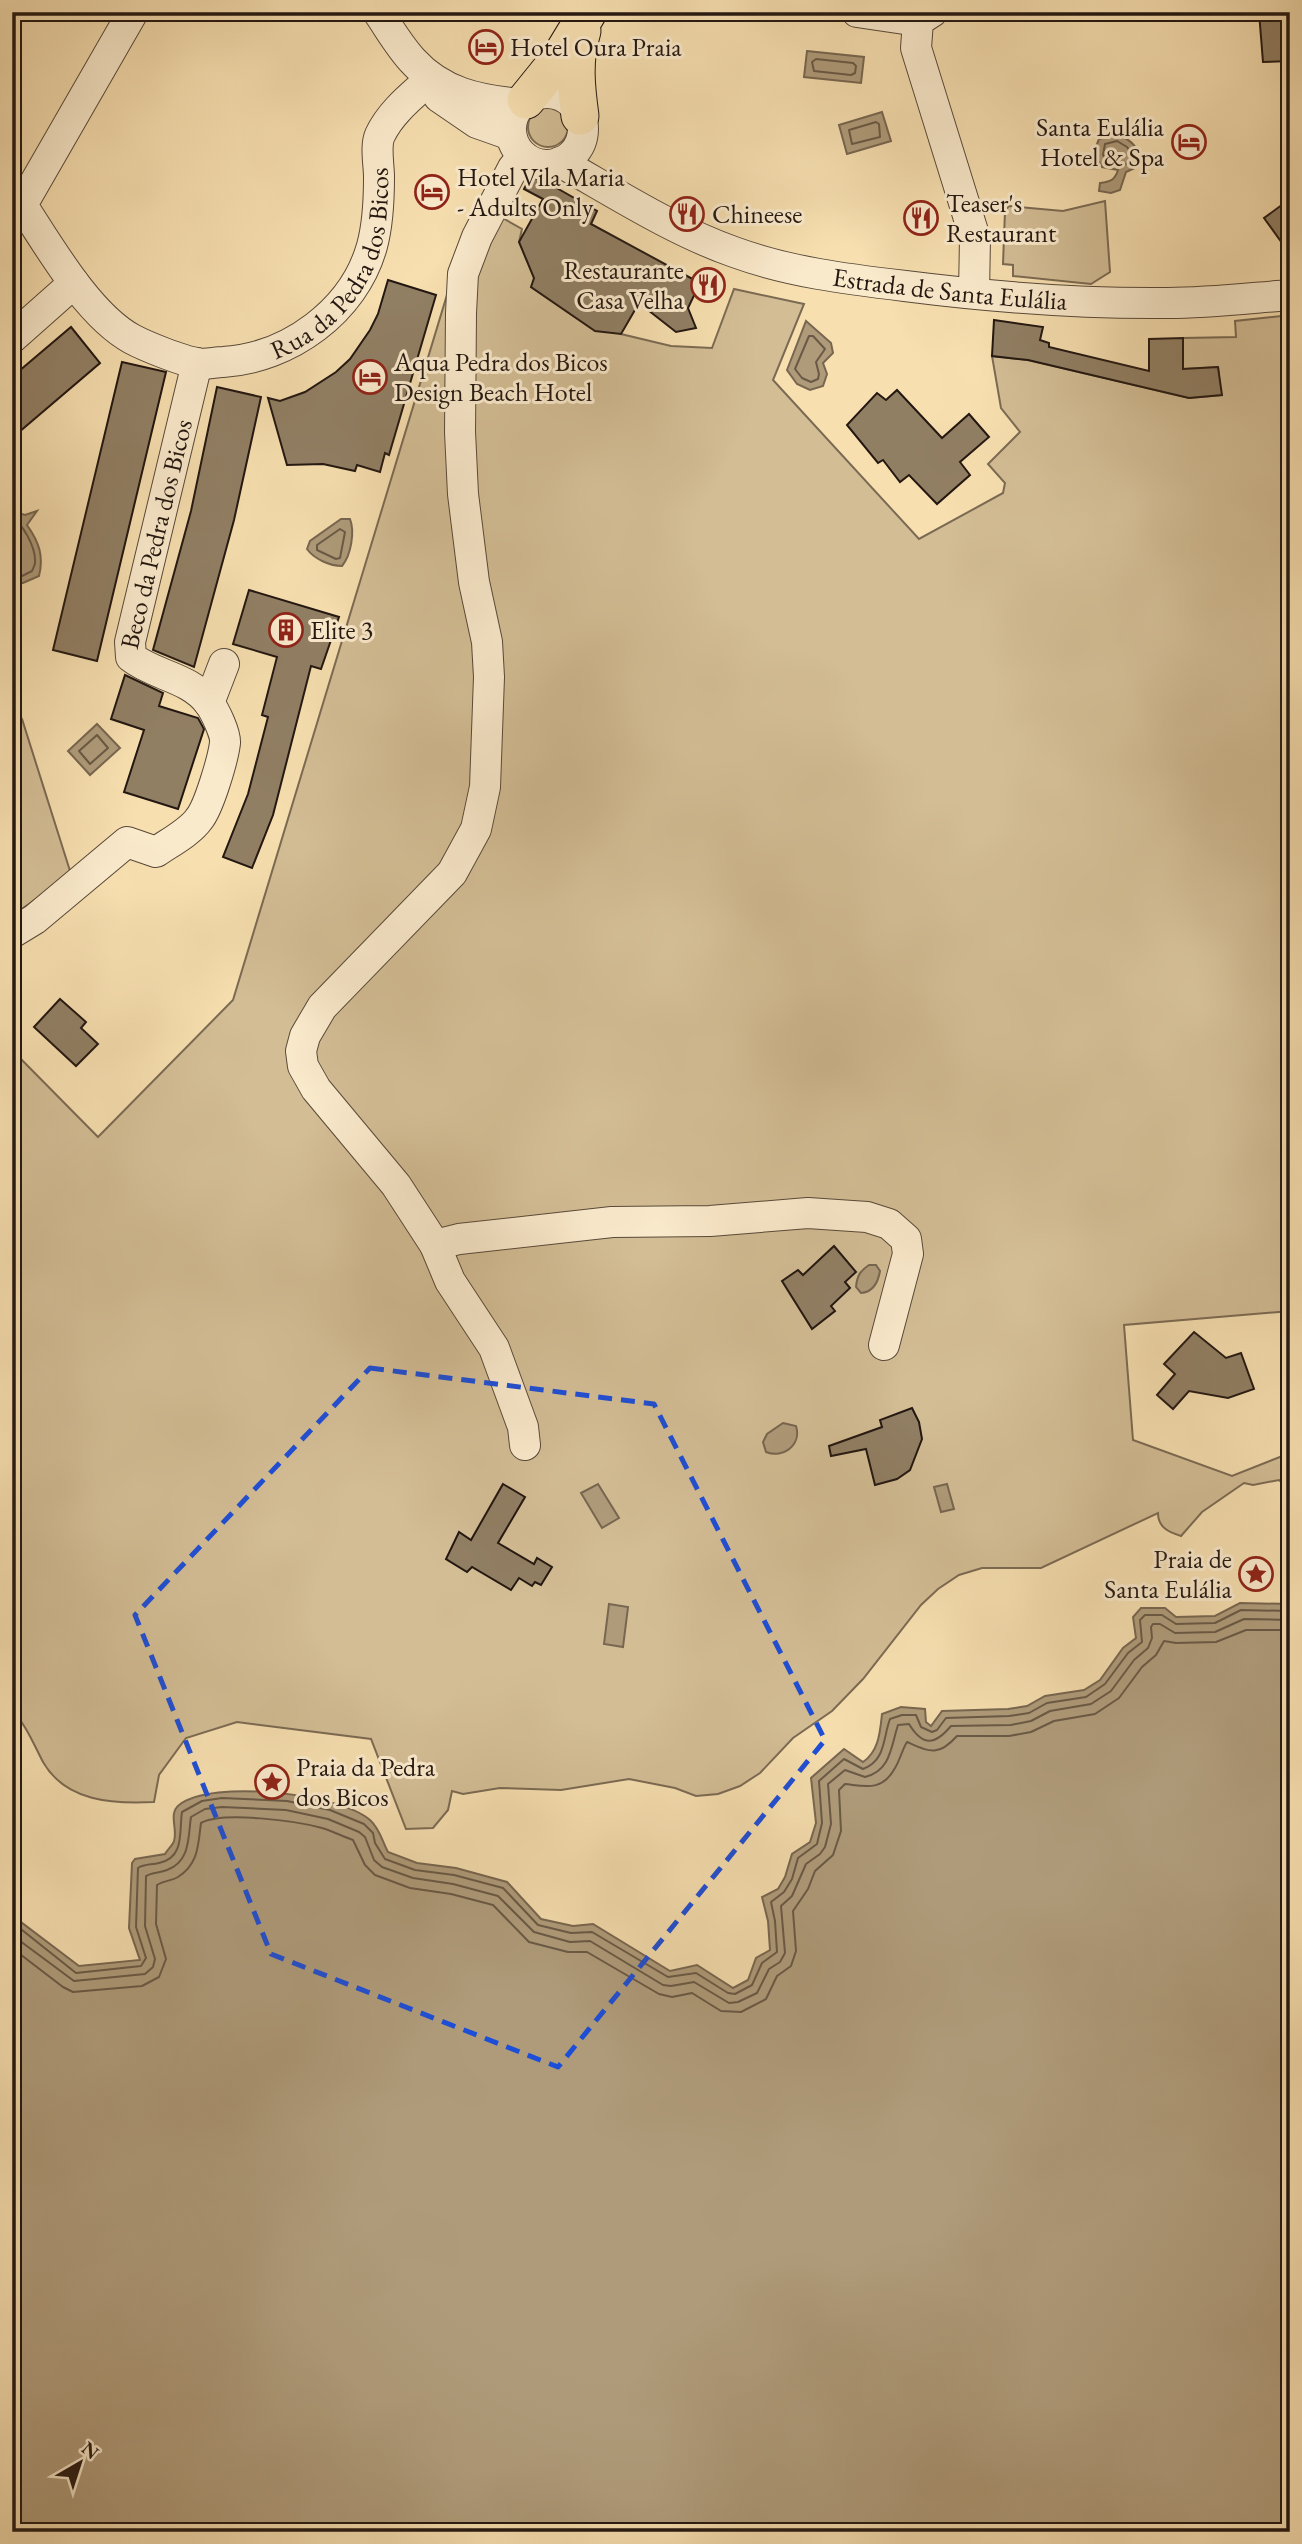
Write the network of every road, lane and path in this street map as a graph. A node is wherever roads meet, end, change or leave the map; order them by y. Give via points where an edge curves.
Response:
1 (133, 12) edge
2 (857, 12) edge
3 (588, 13) edge
4 (925, 17) edge
5 (384, 21) edge
6 (425, 84) junction
7 (523, 102) junction
8 (581, 125) junction
9 (517, 145) junction
10 (560, 162) junction
11 (626, 199) junction
12 (17, 207) edge
13 (74, 283) junction
14 (974, 293) junction
15 (1290, 295) edge
16 (12, 338) edge
17 (197, 363) junction
18 (224, 664) dead end
19 (209, 703) junction
20 (12, 933) edge
21 (435, 1245) junction
22 (884, 1345) dead end
23 (525, 1445) dead end

1 - 12 street, Rua da Pedra dos Bicos
2 - 4 street
3 - 7 main road, Estrada de Santa Eulália via 560,58
3 - 8 main road, Estrada de Santa Eulália via 576,64
4 - 14 street via 916,48 975,238
5 - 6 street
5 - 7 street via 413,61 444,86 481,100
6 - 9 street via 447,104
6 - 17 street, Rua da Pedra dos Bicos via 395,112 379,138 379,198 372,246 340,305 280,350 240,361
7 - 8 street, Estrada de Santa Eulália via 546,93 557,95 567,99
7 - 9 street, Estrada de Santa Eulália via 512,119
8 - 10 street via 575,151
8 - 11 street, Estrada de Santa Eulália via 593,159
9 - 10 street, Estrada de Santa Eulália via 540,164
9 - 21 street via 513,168 463,274 463,494 489,677 485,787 476,829 452,873 322,1007 300,1051 316,1089 396,1185
10 - 11 street, Estrada de Santa Eulália
11 - 14 street, Estrada de Santa Eulália via 732,252 782,267 829,277
12 - 13 street, Rua da Pedra dos Bicos
13 - 16 street
13 - 17 street, Rua da Pedra dos Bicos via 131,338
14 - 15 street, Estrada de Santa Eulália via 1082,302 1171,303
17 - 19 street, Beco da Pedra dos Bicos via 130,642 131,657 145,668 180,679
18 - 19 street
19 - 20 street, Beco da Pedra dos Bicos via 226,740 199,820 156,852 127,842
21 - 22 street via 612,1222 808,1213 867,1217 889,1224 906,1239 908,1254
21 - 23 street via 450,1281 494,1348 523,1427

